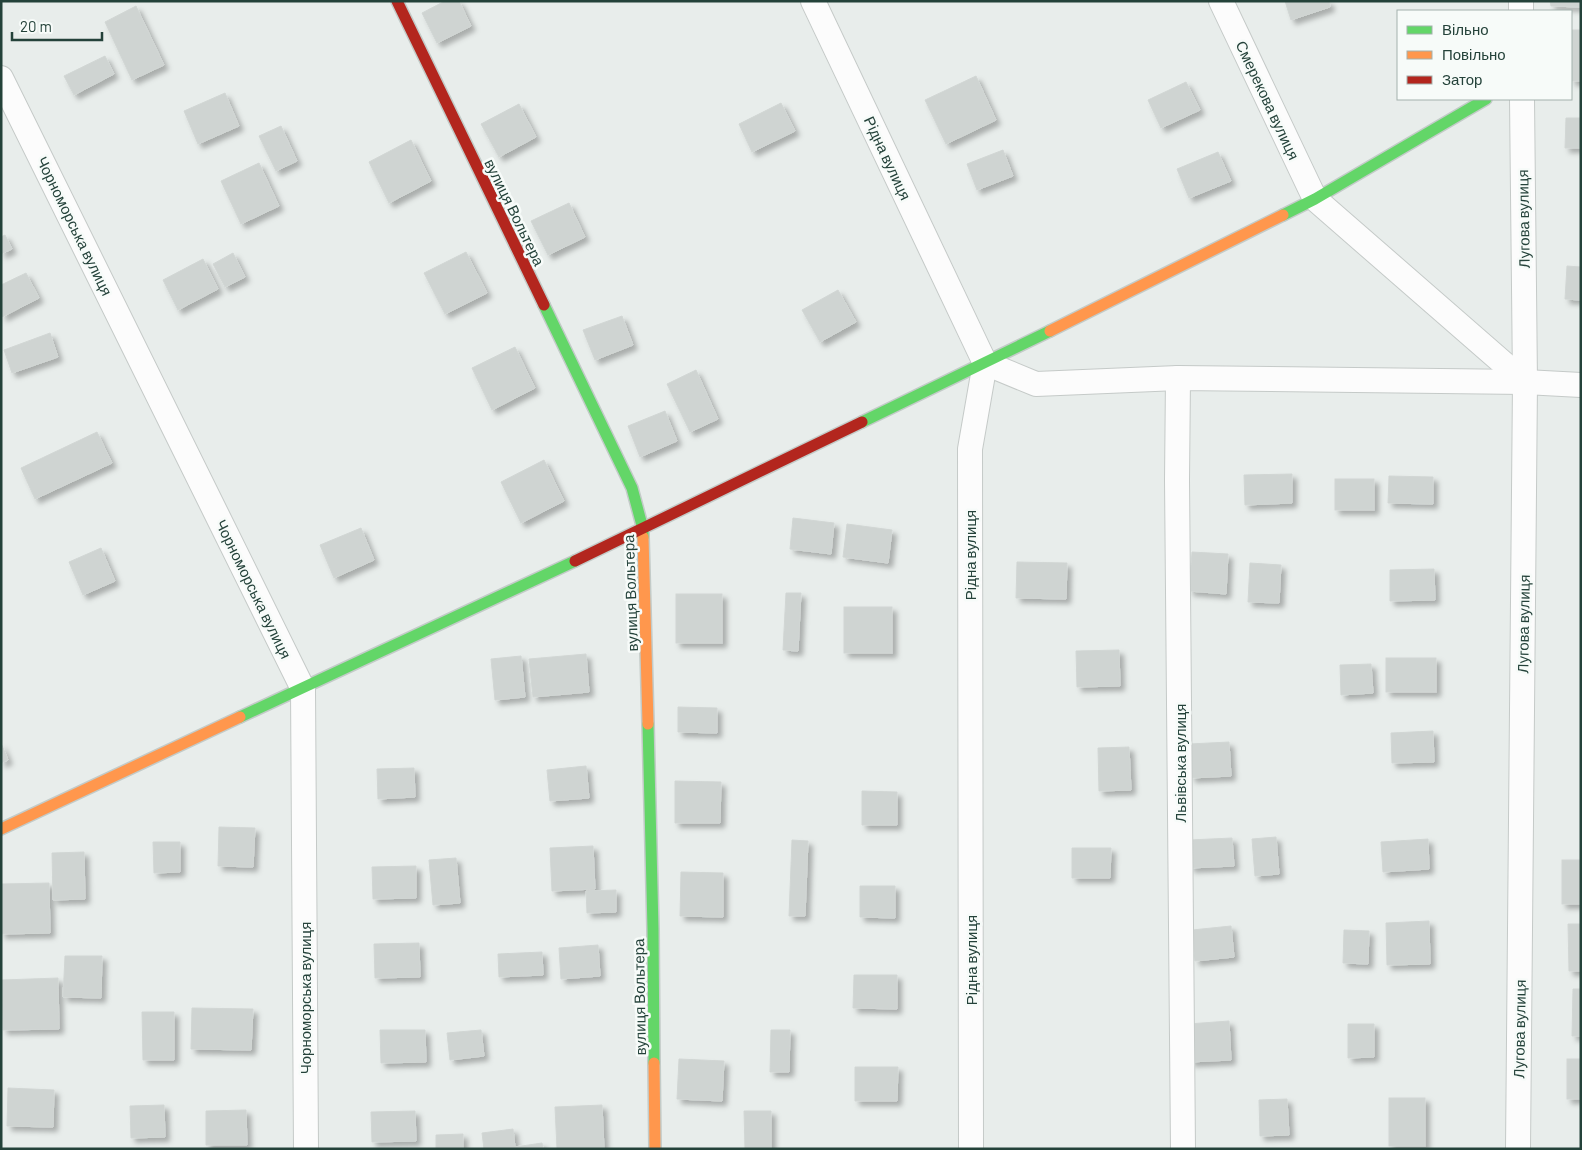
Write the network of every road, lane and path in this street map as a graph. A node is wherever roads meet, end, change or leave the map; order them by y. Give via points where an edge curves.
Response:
1 (397, 1) edge
2 (813, 1) edge
3 (1221, 1) edge
4 (1, 78) edge
5 (1484, 100) edge
6 (1522, 100) edge
7 (1315, 199) junction
8 (986, 364) junction
9 (1178, 378) junction
10 (1525, 382) junction
11 (1581, 385) edge
12 (643, 529) junction
13 (303, 689) junction
14 (1, 830) edge
15 (306, 1149) edge
16 (655, 1149) edge
17 (971, 1149) edge
18 (1183, 1149) edge
19 (1518, 1149) edge

1 - 12 street, вулиця Вольтера via 632,488
2 - 8 street, Рідна вулиця
3 - 7 street, Смерекова вулиця
4 - 13 street, Чорноморська вулиця
5 - 7 street
6 - 10 street, Лугова вулиця
7 - 8 street
7 - 10 street
8 - 9 street via 1036,384
8 - 12 street
8 - 17 street, Рідна вулиця via 970,449
9 - 10 street
9 - 18 street, Львівська вулиця
10 - 11 street
10 - 19 street, Лугова вулиця
12 - 13 street
12 - 16 street, вулиця Вольтера
13 - 14 street
13 - 15 street, Чорноморська вулиця

